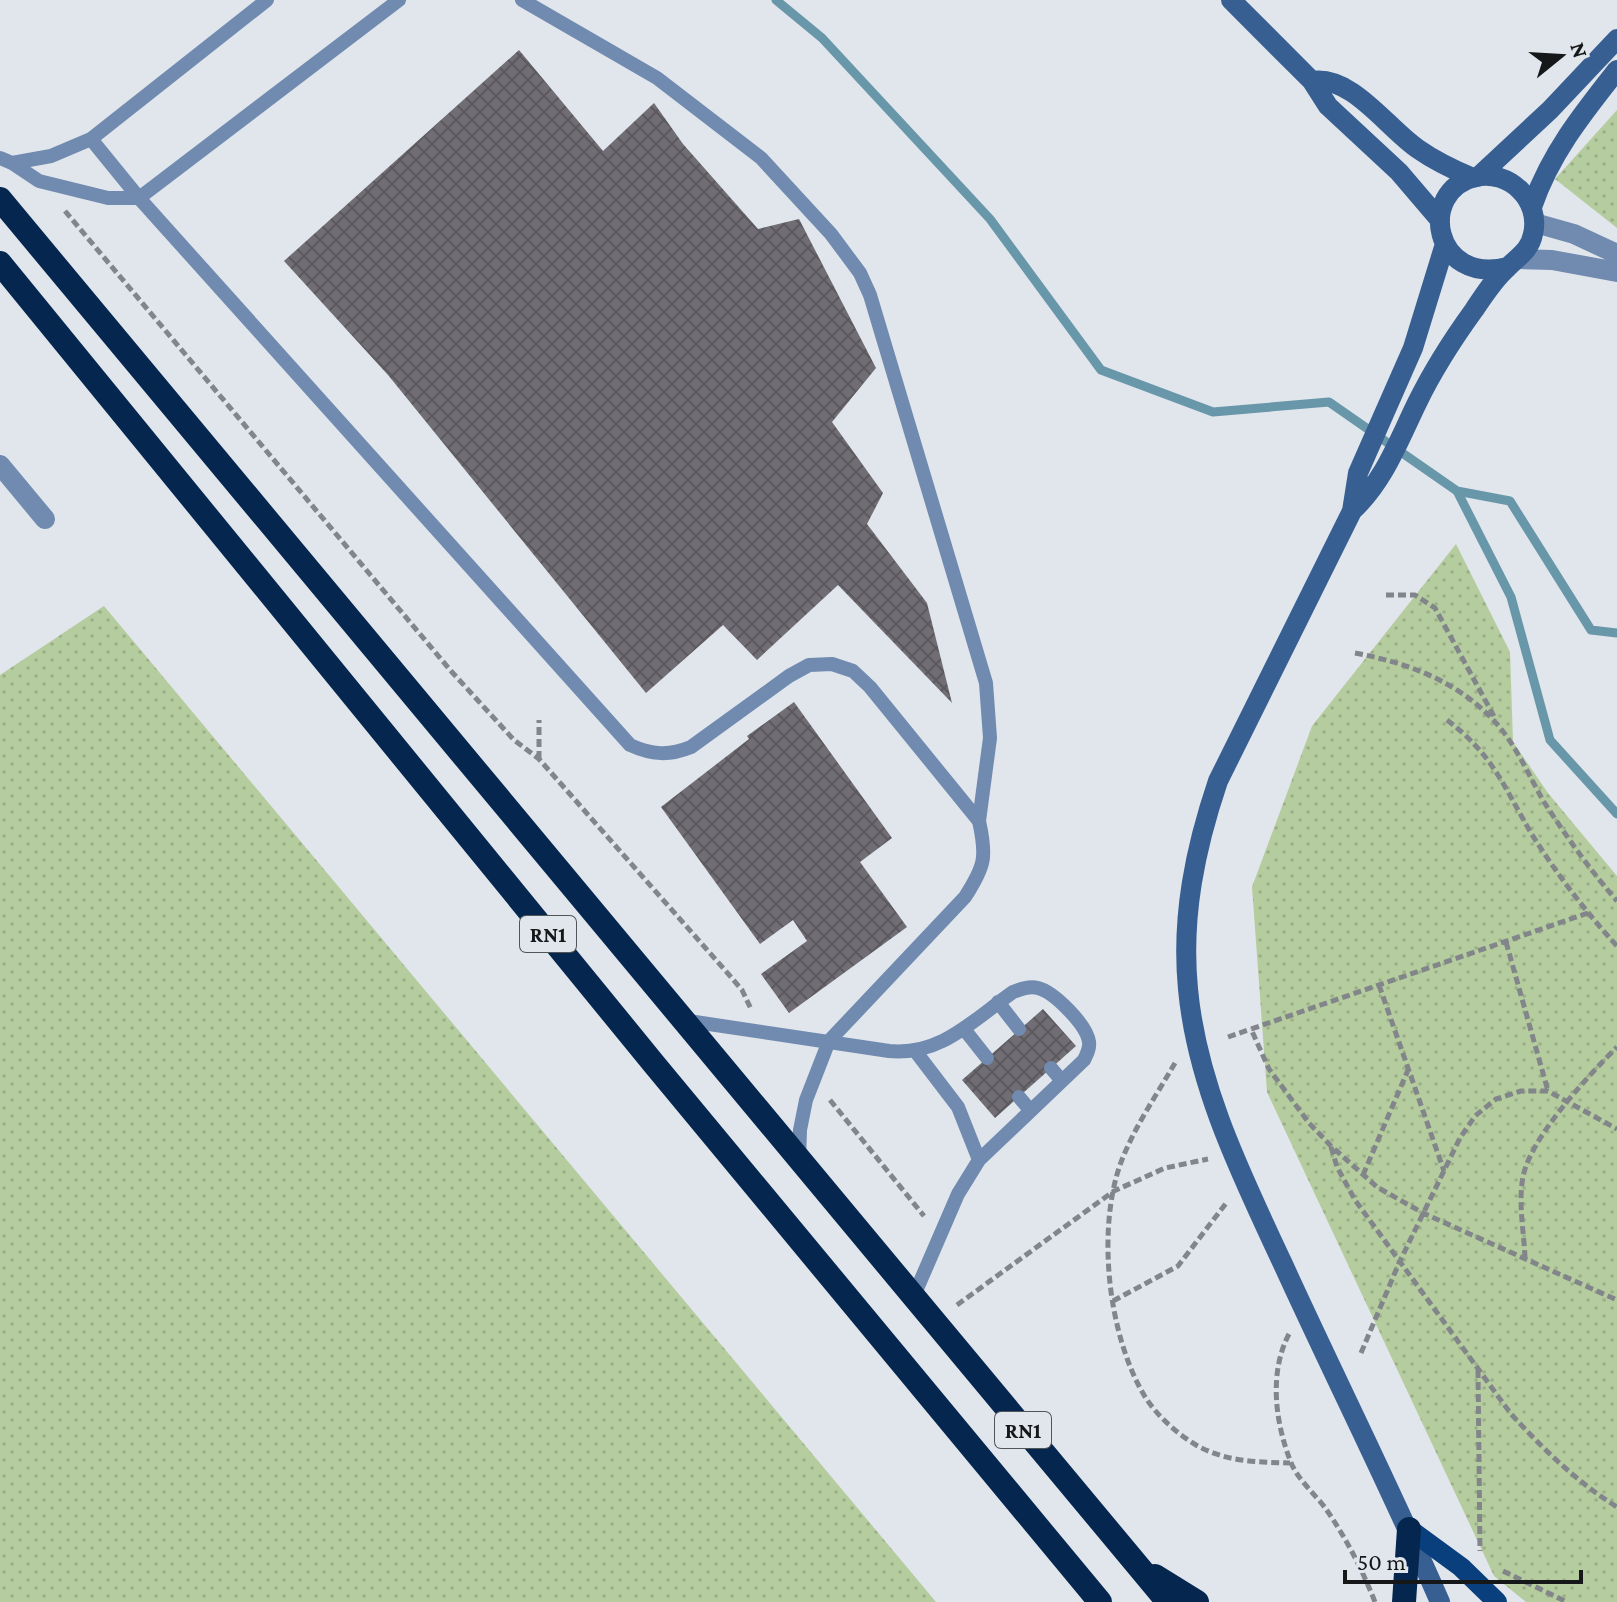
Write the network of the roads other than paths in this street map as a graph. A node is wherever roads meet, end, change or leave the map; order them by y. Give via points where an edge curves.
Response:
1 (267, 0) edge
2 (399, 0) edge
3 (522, 0) edge
4 (1231, 0) edge
5 (1617, 39) edge
6 (1617, 70) edge
7 (1312, 81) junction
8 (91, 139) junction
9 (6, 160) edge
10 (1475, 177) junction
11 (139, 198) junction
12 (0, 199) edge
13 (1533, 215) junction
14 (1440, 220) junction
15 (1445, 244) junction
16 (1617, 254) edge
17 (0, 263) edge
18 (1513, 263) junction
19 (1617, 272) edge
20 (0, 465) edge
21 (1352, 511) junction
22 (45, 519) dead end
23 (979, 821) junction
24 (998, 1002) junction
25 (682, 1020) junction
26 (964, 1029) junction
27 (1019, 1029) dead end
28 (829, 1041) junction
29 (916, 1052) junction
30 (987, 1058) dead end
31 (1051, 1068) dead end
32 (1062, 1081) junction
33 (1019, 1097) dead end
34 (1030, 1110) junction
35 (979, 1160) junction
36 (799, 1161) junction
37 (913, 1298) junction
38 (1409, 1529) junction
39 (1132, 1562) junction
40 (1100, 1602) edge
41 (1168, 1602) edge
42 (1197, 1602) edge
43 (1404, 1602) edge
44 (1440, 1602) edge
45 (1497, 1602) edge

1 - 8 lane
2 - 11 lane
3 - 23 lane via 657,78 761,158 860,273 986,683 990,738
4 - 7 street
5 - 10 street via 1542,118
6 - 13 street via 1560,145 1539,185
7 - 10 street via 1344,86 1416,148
7 - 14 street via 1328,106 1399,172
8 - 9 lane via 51,156
8 - 11 lane
9 - 11 lane via 39,181 108,198
10 - 13 street via 1510,181 1523,192
10 - 14 street via 1450,194
11 - 23 lane via 630,745 660,755 691,747 789,676 809,665 832,664 853,671 870,687
12 - 25 highway, RN1
13 - 16 street
13 - 18 street via 1533,236
14 - 15 street
15 - 18 street via 1453,256 1479,270
15 - 21 street via 1428,305 1358,473
17 - 40 highway, RN1
18 - 19 street via 1586,264
18 - 21 street via 1463,325 1418,400 1388,465
20 - 22 street
21 - 38 street via 1236,743 1204,821 1187,933 1188,989 1204,1073 1243,1180
23 - 28 lane via 985,848 980,874 965,897
24 - 26 lane
24 - 27 lane
24 - 32 lane via 1025,988 1039,988 1086,1030 1089,1051
25 - 28 lane
25 - 36 highway, RN1
26 - 29 lane
26 - 30 lane
28 - 29 lane
28 - 36 lane via 800,1130
29 - 35 lane via 958,1107
31 - 32 lane
32 - 34 lane
33 - 34 lane
34 - 35 lane
35 - 37 lane via 958,1194
36 - 37 highway, RN1
37 - 39 highway, RN1
38 - 43 highway
38 - 44 street
38 - 45 main road
39 - 41 highway, RN1
39 - 42 highway

